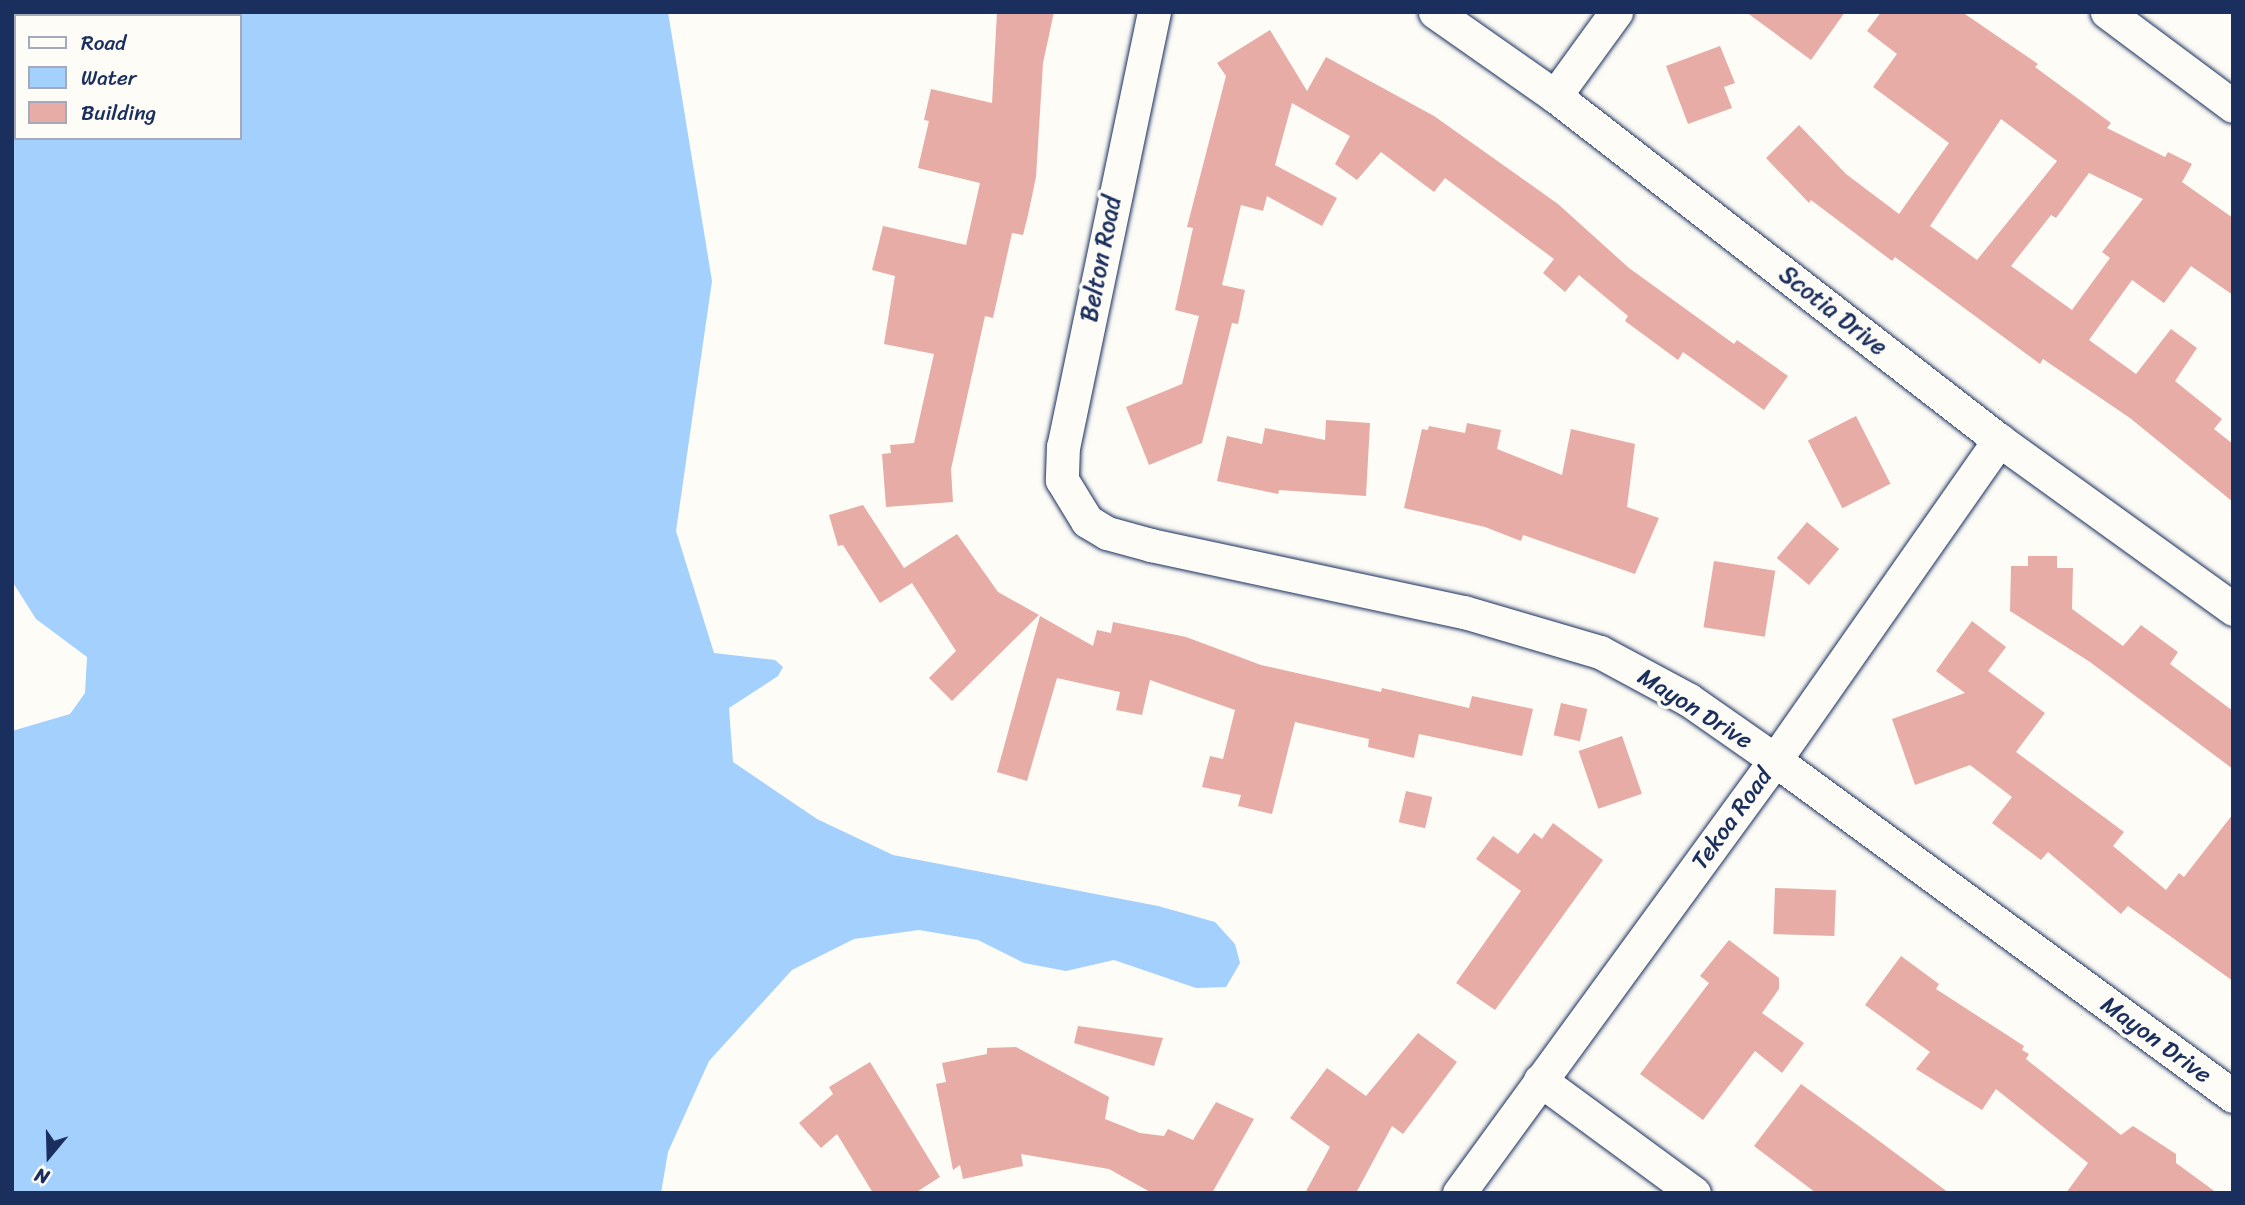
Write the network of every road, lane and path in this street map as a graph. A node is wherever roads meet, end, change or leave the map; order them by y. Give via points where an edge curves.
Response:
1 (1154, 12) edge
2 (1435, 12) edge
3 (1616, 12) edge
4 (2107, 12) edge
5 (1555, 96) junction
6 (2233, 106) edge
7 (1999, 440) junction
8 (1074, 506) joint
9 (2233, 609) edge
10 (1775, 760) junction
11 (1539, 1080) junction
12 (2233, 1096) edge
13 (1459, 1193) edge
14 (1694, 1193) edge

1 - 8 street, Belton Road via 1063,446 1062,480
2 - 5 street, Scotia Drive
3 - 5 street
4 - 6 street
5 - 7 street, Scotia Drive
7 - 9 street, Scotia Drive
7 - 10 street, Tekoa Road
8 - 10 street, Mayon Drive via 1107,533 1464,612 1600,652 1689,700
10 - 11 street, Tekoa Road
10 - 12 street, Mayon Drive
11 - 13 street, Tekoa Road
11 - 14 street

